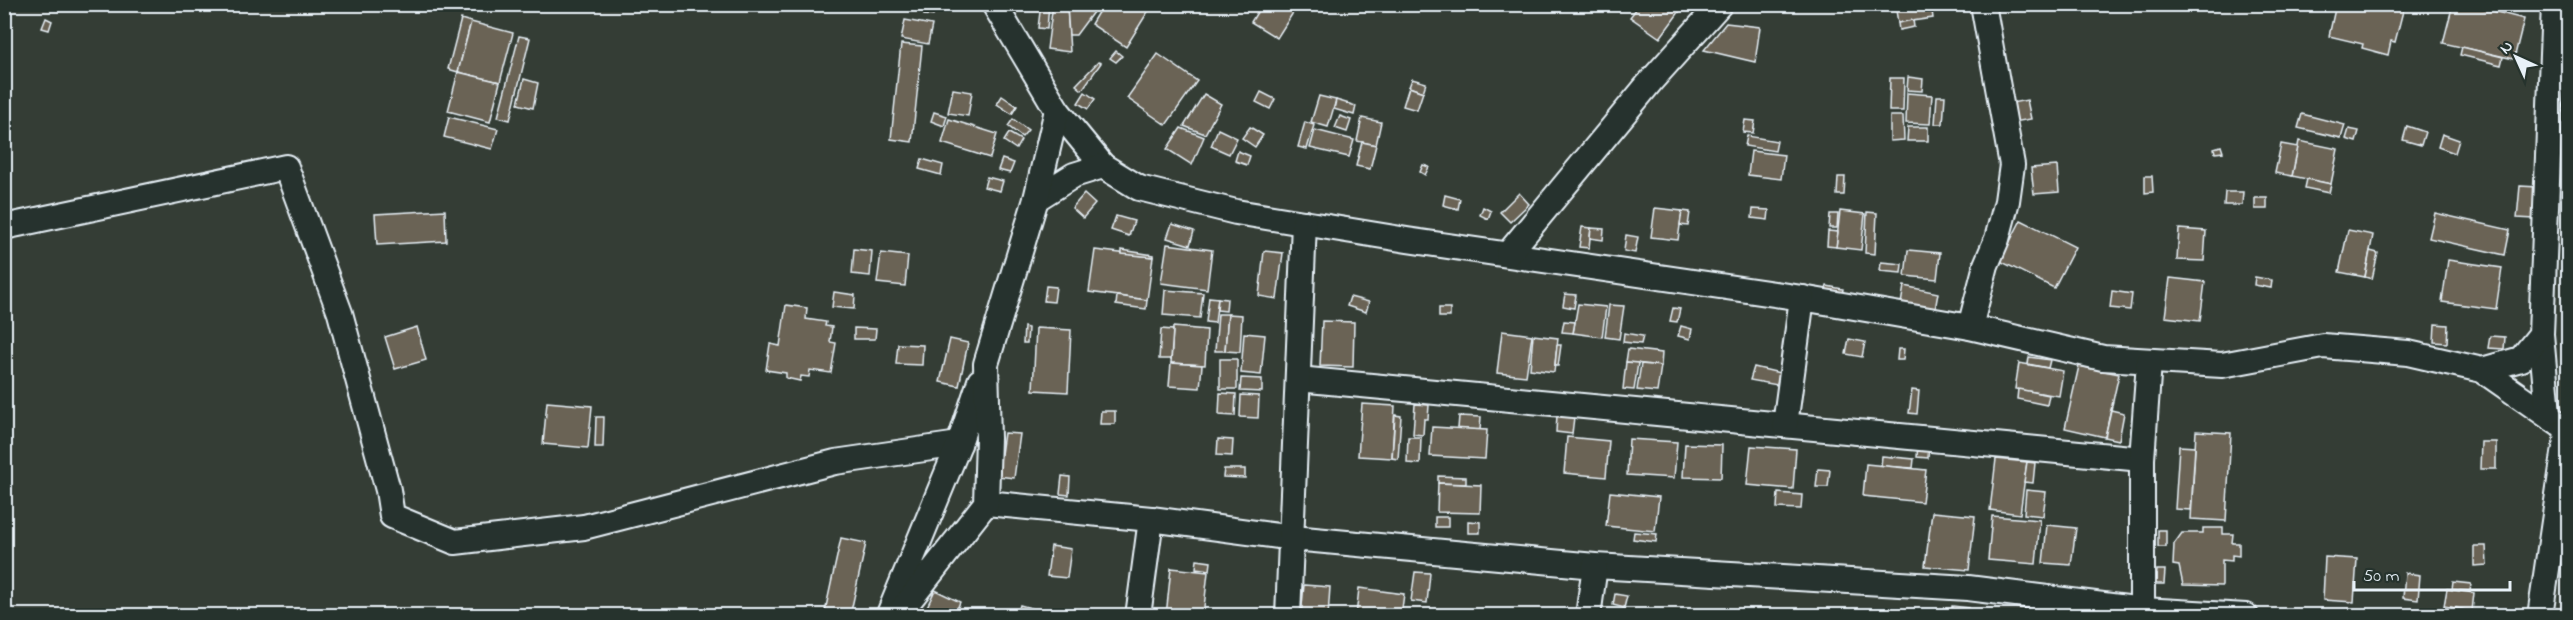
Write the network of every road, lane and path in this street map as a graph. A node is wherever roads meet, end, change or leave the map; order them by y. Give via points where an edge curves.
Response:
1 (994, 4) edge
2 (1720, 4) edge
3 (1983, 4) edge
4 (2554, 4) edge
5 (1057, 110) junction
6 (1103, 166) junction
7 (1036, 199) junction
8 (1304, 223) junction
9 (4, 226) edge
10 (1508, 254) junction
11 (1802, 298) junction
12 (1970, 327) junction
13 (2541, 334) junction
14 (2149, 362) junction
15 (986, 364) junction
16 (2482, 370) junction
17 (1298, 379) junction
18 (2548, 413) junction
19 (1785, 425) junction
20 (2568, 429) edge
21 (959, 444) junction
22 (2142, 459) junction
23 (986, 503) junction
24 (1152, 519) junction
25 (1293, 538) junction
26 (1595, 566) junction
27 (2142, 613) edge
28 (889, 615) edge
29 (897, 615) edge
30 (1138, 615) edge
31 (1288, 615) edge
32 (1588, 615) edge
33 (2246, 615) edge
34 (2540, 615) edge

1 - 5 street
2 - 10 street
3 - 12 street via 2012,165 2007,201
4 - 13 street
5 - 6 street
5 - 7 street
6 - 7 street via 1074,175
6 - 8 street via 1139,188 1236,212
7 - 15 street
8 - 10 street
8 - 17 street
9 - 21 street via 286,167 340,313 392,516 455,542 584,526 835,462
10 - 11 street
11 - 12 street
11 - 19 street
12 - 14 street via 2103,358
13 - 16 street via 2520,359
13 - 18 street
14 - 16 street via 2222,364 2323,346 2408,353
14 - 22 street
15 - 21 street
15 - 23 street
16 - 18 street
17 - 19 street
17 - 25 street
18 - 20 street
19 - 22 street
20 - 34 street
21 - 28 street
22 - 27 street
23 - 24 street
23 - 29 street
24 - 25 street
24 - 30 street
25 - 26 street
25 - 31 street
26 - 27 street via 1968,588
26 - 32 street
27 - 33 street

